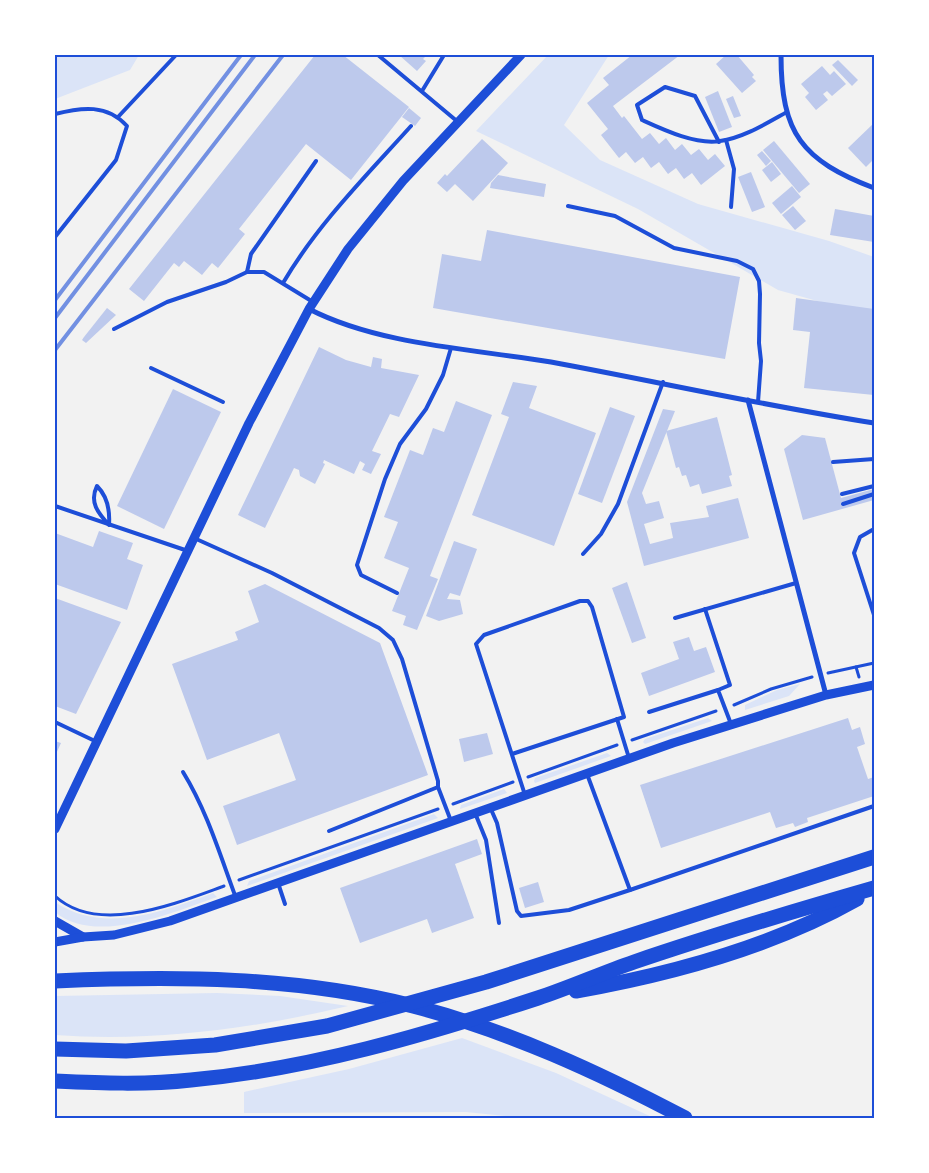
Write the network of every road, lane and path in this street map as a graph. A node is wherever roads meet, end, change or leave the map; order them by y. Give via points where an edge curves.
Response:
1 (176, 55) edge
2 (378, 55) edge
3 (444, 55) edge
4 (521, 55) edge
5 (781, 55) edge
6 (422, 91) junction
7 (787, 112) junction
8 (55, 114) edge
9 (118, 117) junction
10 (458, 122) junction
11 (411, 126) dead end
12 (726, 140) junction
13 (719, 142) junction
14 (316, 161) dead end
15 (874, 188) edge
16 (568, 206) dead end
17 (731, 208) dead end
18 (55, 237) edge
19 (247, 272) junction
20 (283, 283) junction
21 (311, 306) junction
22 (114, 329) dead end
23 (451, 348) junction
24 (151, 368) dead end
25 (663, 382) junction
26 (748, 400) junction
27 (223, 402) dead end
28 (758, 402) junction
29 (874, 423) edge
30 (874, 459) edge
31 (833, 462) dead end
32 (874, 486) edge
33 (842, 494) dead end
34 (874, 494) edge
35 (843, 504) dead end
36 (55, 506) edge
37 (109, 525) junction
38 (874, 529) edge
39 (194, 538) junction
40 (188, 551) junction
41 (583, 554) dead end
42 (796, 583) junction
43 (397, 592) dead end
44 (705, 609) junction
45 (874, 616) edge
46 (675, 618) dead end
47 (874, 663) edge
48 (822, 675) junction
49 (874, 685) edge
50 (718, 690) junction
51 (826, 695) junction
52 (725, 708) junction
53 (649, 712) dead end
54 (617, 719) junction
55 (55, 722) edge
56 (731, 724) junction
57 (97, 742) junction
58 (624, 742) junction
59 (512, 754) junction
60 (629, 758) junction
61 (183, 772) dead end
62 (587, 773) junction
63 (520, 780) junction
64 (438, 787) junction
65 (525, 795) junction
66 (445, 806) junction
67 (874, 806) edge
68 (490, 807) junction
69 (475, 813) junction
70 (451, 821) junction
71 (55, 829) edge
72 (329, 832) dead end
73 (874, 857) edge
74 (231, 883) junction
75 (278, 883) junction
76 (874, 889) edge
77 (630, 890) junction
78 (55, 896) edge
79 (236, 898) junction
80 (285, 904) dead end
81 (55, 921) edge
82 (499, 923) dead end
83 (83, 936) junction
84 (55, 942) edge
85 (55, 981) edge
86 (55, 1049) edge
87 (55, 1081) edge
88 (685, 1118) edge

1 - 9 lane
2 - 6 lane
3 - 6 lane
4 - 10 street
5 - 7 street via 782,90
6 - 10 lane
7 - 12 lane
7 - 15 street via 792,129 814,157 846,177
8 - 9 lane via 90,107
9 - 18 lane via 127,126 116,160
10 - 21 street via 383,205 348,249
11 - 20 lane via 342,202 296,260
12 - 13 lane
12 - 17 lane via 734,169
13 - 13 lane via 700,140 642,120 637,105 665,87 695,96
14 - 19 lane via 251,254
16 - 28 lane via 614,216 674,248 737,261 754,269 760,294
19 - 20 lane via 264,272
19 - 22 lane via 167,302
20 - 21 lane
21 - 23 street via 340,323
21 - 39 street via 270,380
23 - 25 street
23 - 43 lane via 443,375 426,409 400,444 357,565 361,575
24 - 27 lane
25 - 26 street
25 - 41 lane via 618,504 602,534
26 - 28 street
26 - 42 street
28 - 29 street
30 - 31 lane
32 - 33 lane
34 - 35 lane
36 - 37 lane
37 - 37 lane via 104,494 96,486 93,502
37 - 40 lane
38 - 45 lane via 860,537 854,553
39 - 40 street
39 - 64 lane via 272,573 378,628 394,640
40 - 57 street
42 - 44 lane
42 - 48 street
44 - 46 lane
44 - 50 lane via 730,685
47 - 48 path
48 - 51 street
48 - 52 path via 771,689
49 - 51 street
50 - 52 lane
50 - 53 lane
51 - 56 street
52 - 56 lane
52 - 58 path
54 - 58 lane
54 - 59 lane
54 - 59 lane via 624,717 624,713 592,607 588,601 580,601 484,635 476,644
55 - 57 lane
56 - 60 street
57 - 71 street
58 - 60 lane
58 - 63 path
59 - 63 lane
60 - 62 street
61 - 74 lane via 204,810
62 - 65 street
62 - 77 lane
63 - 65 lane
63 - 66 path
64 - 66 lane
64 - 72 lane
65 - 68 street
66 - 70 lane
66 - 74 path
67 - 77 lane
68 - 69 street
68 - 77 lane via 521,916 569,910
69 - 70 street
69 - 82 lane via 486,840
70 - 75 street
73 - 86 highway via 486,982 327,1026 216,1045 141,1050
74 - 78 path via 128,914 82,910
74 - 79 lane
75 - 79 street
75 - 80 lane
76 - 87 highway via 758,922 634,962 540,997 374,1047 250,1073 180,1081
79 - 83 street via 145,928 114,935
81 - 83 street
83 - 84 street
85 - 88 highway via 193,978 299,985 379,999 501,1034 570,1062

